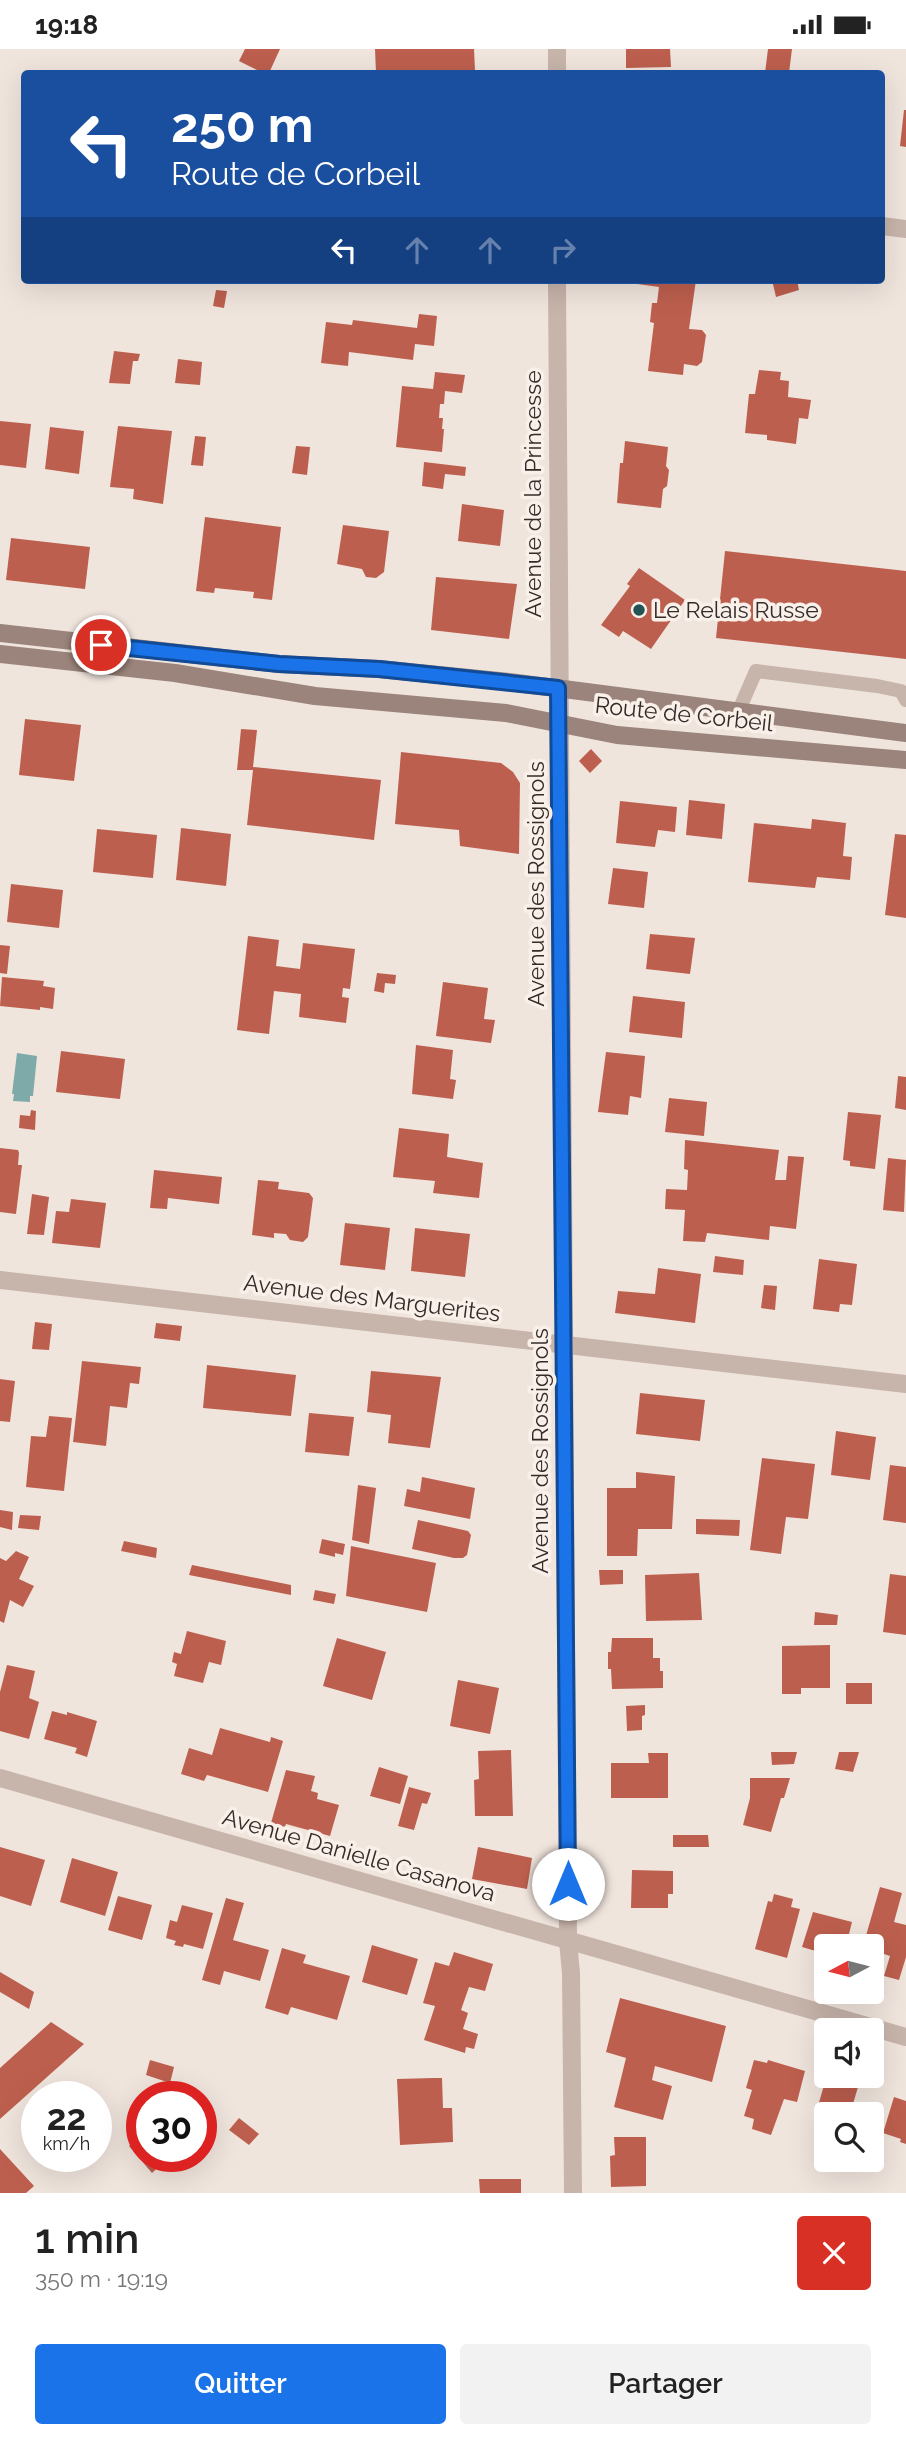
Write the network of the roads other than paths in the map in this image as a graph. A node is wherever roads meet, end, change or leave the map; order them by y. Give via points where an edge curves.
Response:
1 (557, 49) edge
2 (557, 70) edge
3 (885, 226) edge
4 (906, 229) edge
5 (557, 284) edge
6 (0, 633) edge
7 (0, 654) edge
8 (558, 688) junction
9 (906, 700) edge
10 (738, 710) junction
11 (559, 716) junction
12 (906, 733) edge
13 (906, 760) edge
14 (0, 1280) edge
15 (564, 1345) junction
16 (906, 1384) edge
17 (0, 1778) edge
18 (568, 1941) junction
19 (906, 2037) edge
20 (573, 2193) edge

1 - 2 street
3 - 4 street
5 - 8 street, Avenue de la Princesse
6 - 8 main road, Route de Corbeil
7 - 11 main road, Route de Corbeil via 175,673 316,696
8 - 10 main road, Route de Corbeil
8 - 11 street, Avenue de la Princesse
9 - 10 lane via 901,691 877,686 756,671
10 - 12 main road, Route de Corbeil
11 - 13 main road, Route de Corbeil via 617,735
11 - 15 street, Avenue des Rossignols
14 - 15 street, Avenue des Marguerites
15 - 16 street, Avenue des Marguerites
15 - 18 street, Avenue des Rossignols
17 - 18 street, Avenue Danielle Casanova
18 - 19 street, Avenue Danielle Casanova
18 - 20 street, Avenue des Rossignols

